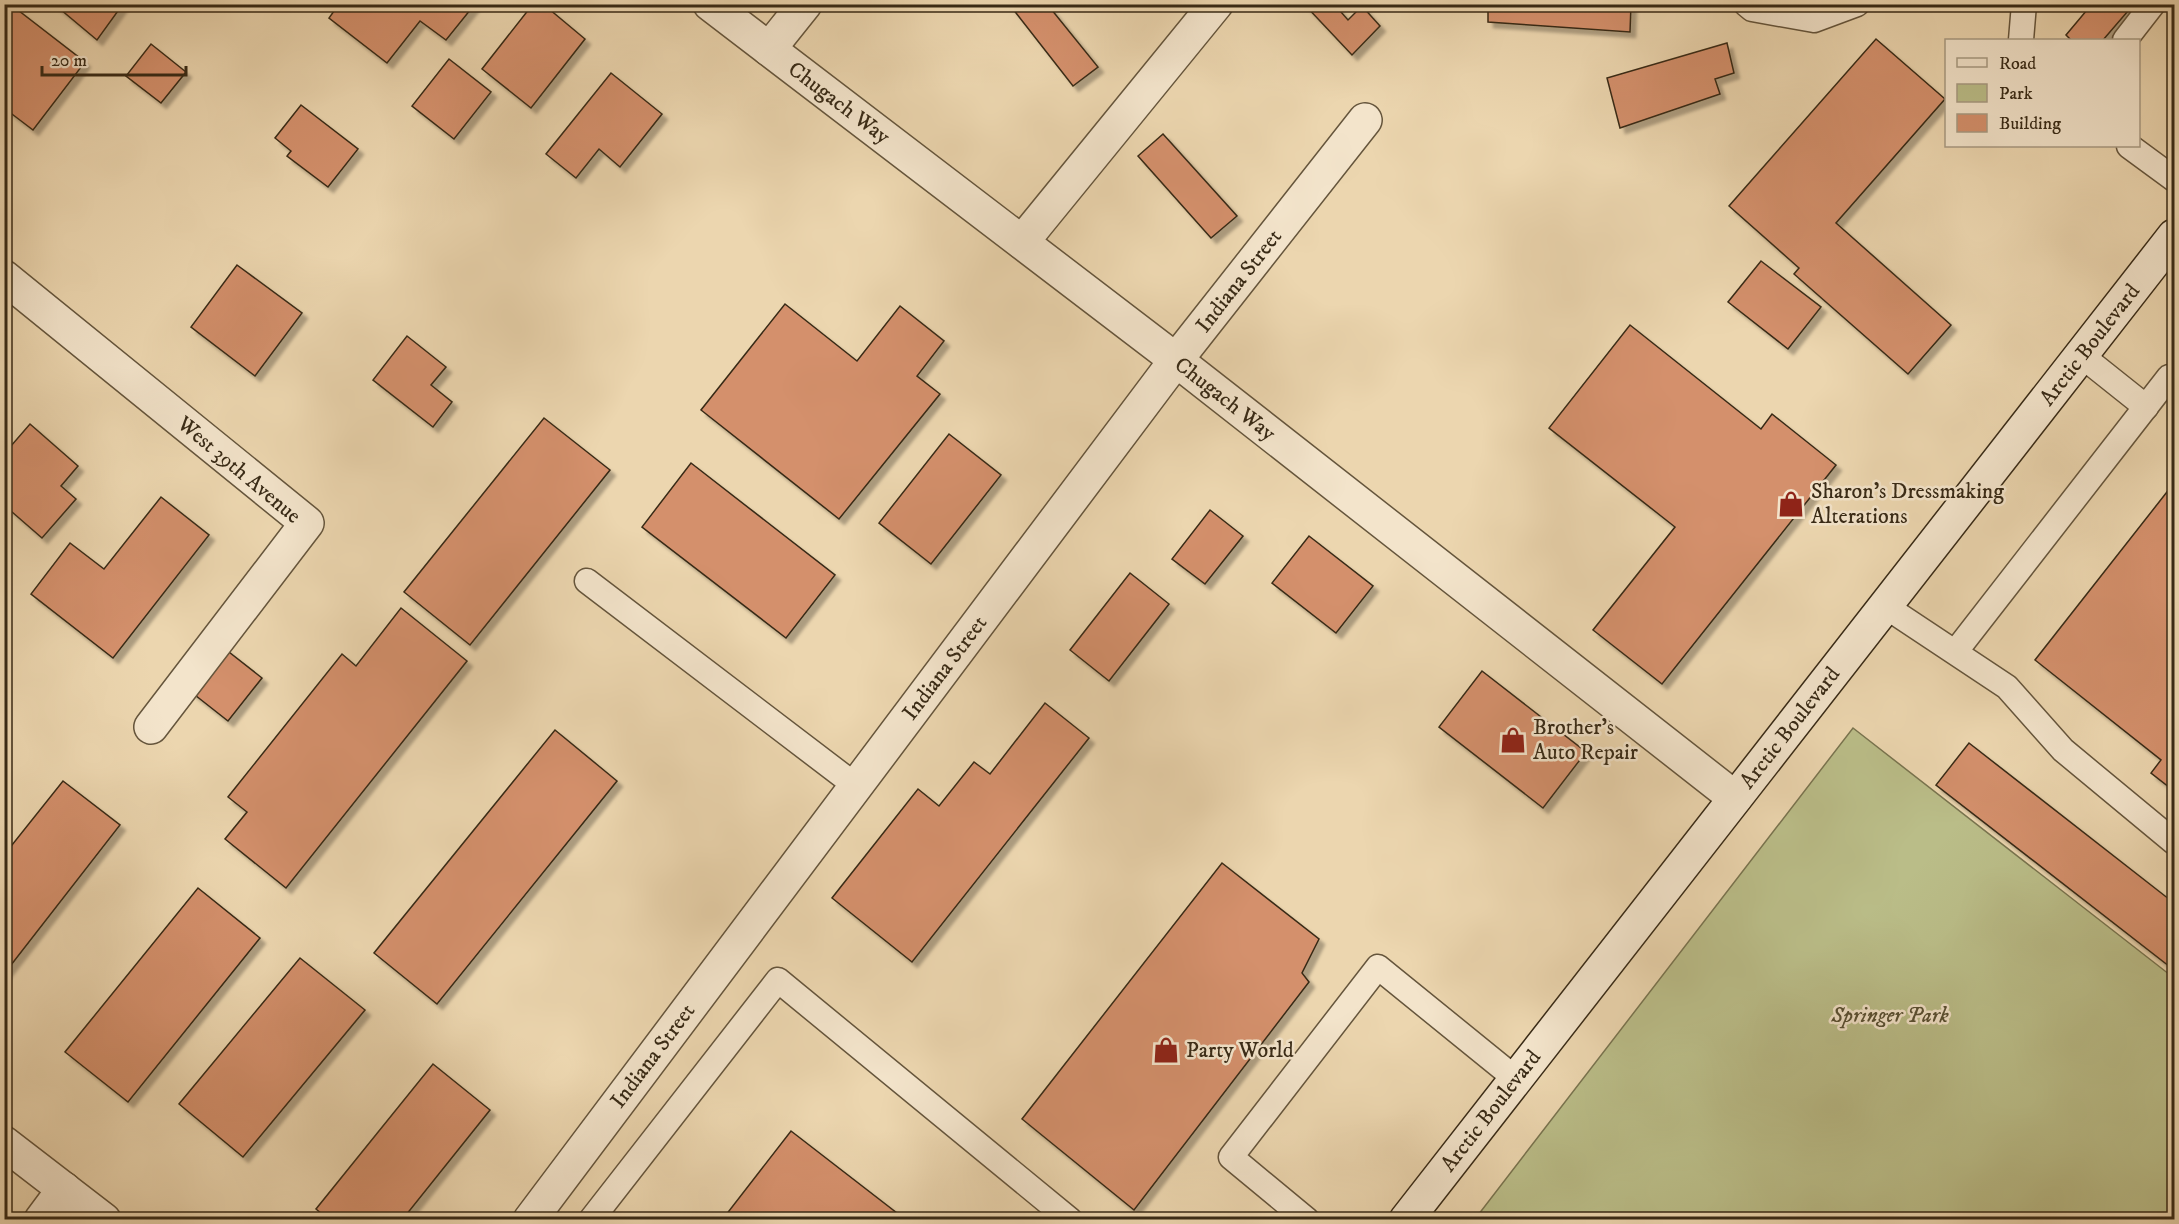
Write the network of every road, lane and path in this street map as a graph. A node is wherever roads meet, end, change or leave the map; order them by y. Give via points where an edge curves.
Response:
1 (710, 4) edge
2 (805, 4) edge
3 (1216, 4) edge
4 (1746, 4) edge
5 (1857, 4) edge
6 (2024, 4) edge
7 (2153, 4) edge
8 (2021, 39) edge
9 (2127, 39) edge
10 (769, 49) junction
11 (1365, 120) dead end
12 (2130, 147) edge
13 (2175, 179) edge
14 (2175, 236) edge
15 (1022, 242) junction
16 (4, 277) edge
17 (2082, 356) junction
18 (1176, 360) junction
19 (2175, 379) edge
20 (2146, 407) junction
21 (587, 581) dead end
22 (1885, 606) junction
23 (1956, 651) junction
24 (152, 727) dead end
25 (856, 786) junction
26 (1735, 798) junction
27 (2175, 842) edge
28 (1516, 1078) junction
29 (4, 1143) edge
30 (64, 1189) junction
31 (41, 1220) edge
32 (104, 1220) edge
33 (530, 1220) edge
34 (591, 1220) edge
35 (1070, 1220) edge
36 (1307, 1220) edge
37 (1406, 1220) edge

1 - 10 street, Chugach Way
2 - 10 street
3 - 15 street
4 - 5 lane via 1752,9 1814,20
6 - 8 lane
7 - 9 lane
10 - 15 street, Chugach Way
11 - 18 street, Indiana Street
12 - 13 lane
14 - 17 street, Arctic Boulevard
15 - 18 street, Chugach Way
16 - 24 street, West 39th Avenue via 307,523
17 - 20 lane
17 - 22 street, Arctic Boulevard
18 - 25 street, Indiana Street
18 - 26 street, Chugach Way
19 - 20 lane via 2169,377
20 - 23 lane
21 - 25 lane
22 - 23 lane
22 - 26 street, Arctic Boulevard
23 - 27 lane via 2007,687 2063,750
25 - 33 street, Indiana Street
26 - 28 street, Arctic Boulevard
28 - 36 lane via 1378,967 1231,1157
28 - 37 street, Arctic Boulevard
29 - 30 street
30 - 31 street
30 - 32 street
34 - 35 lane via 778,980

